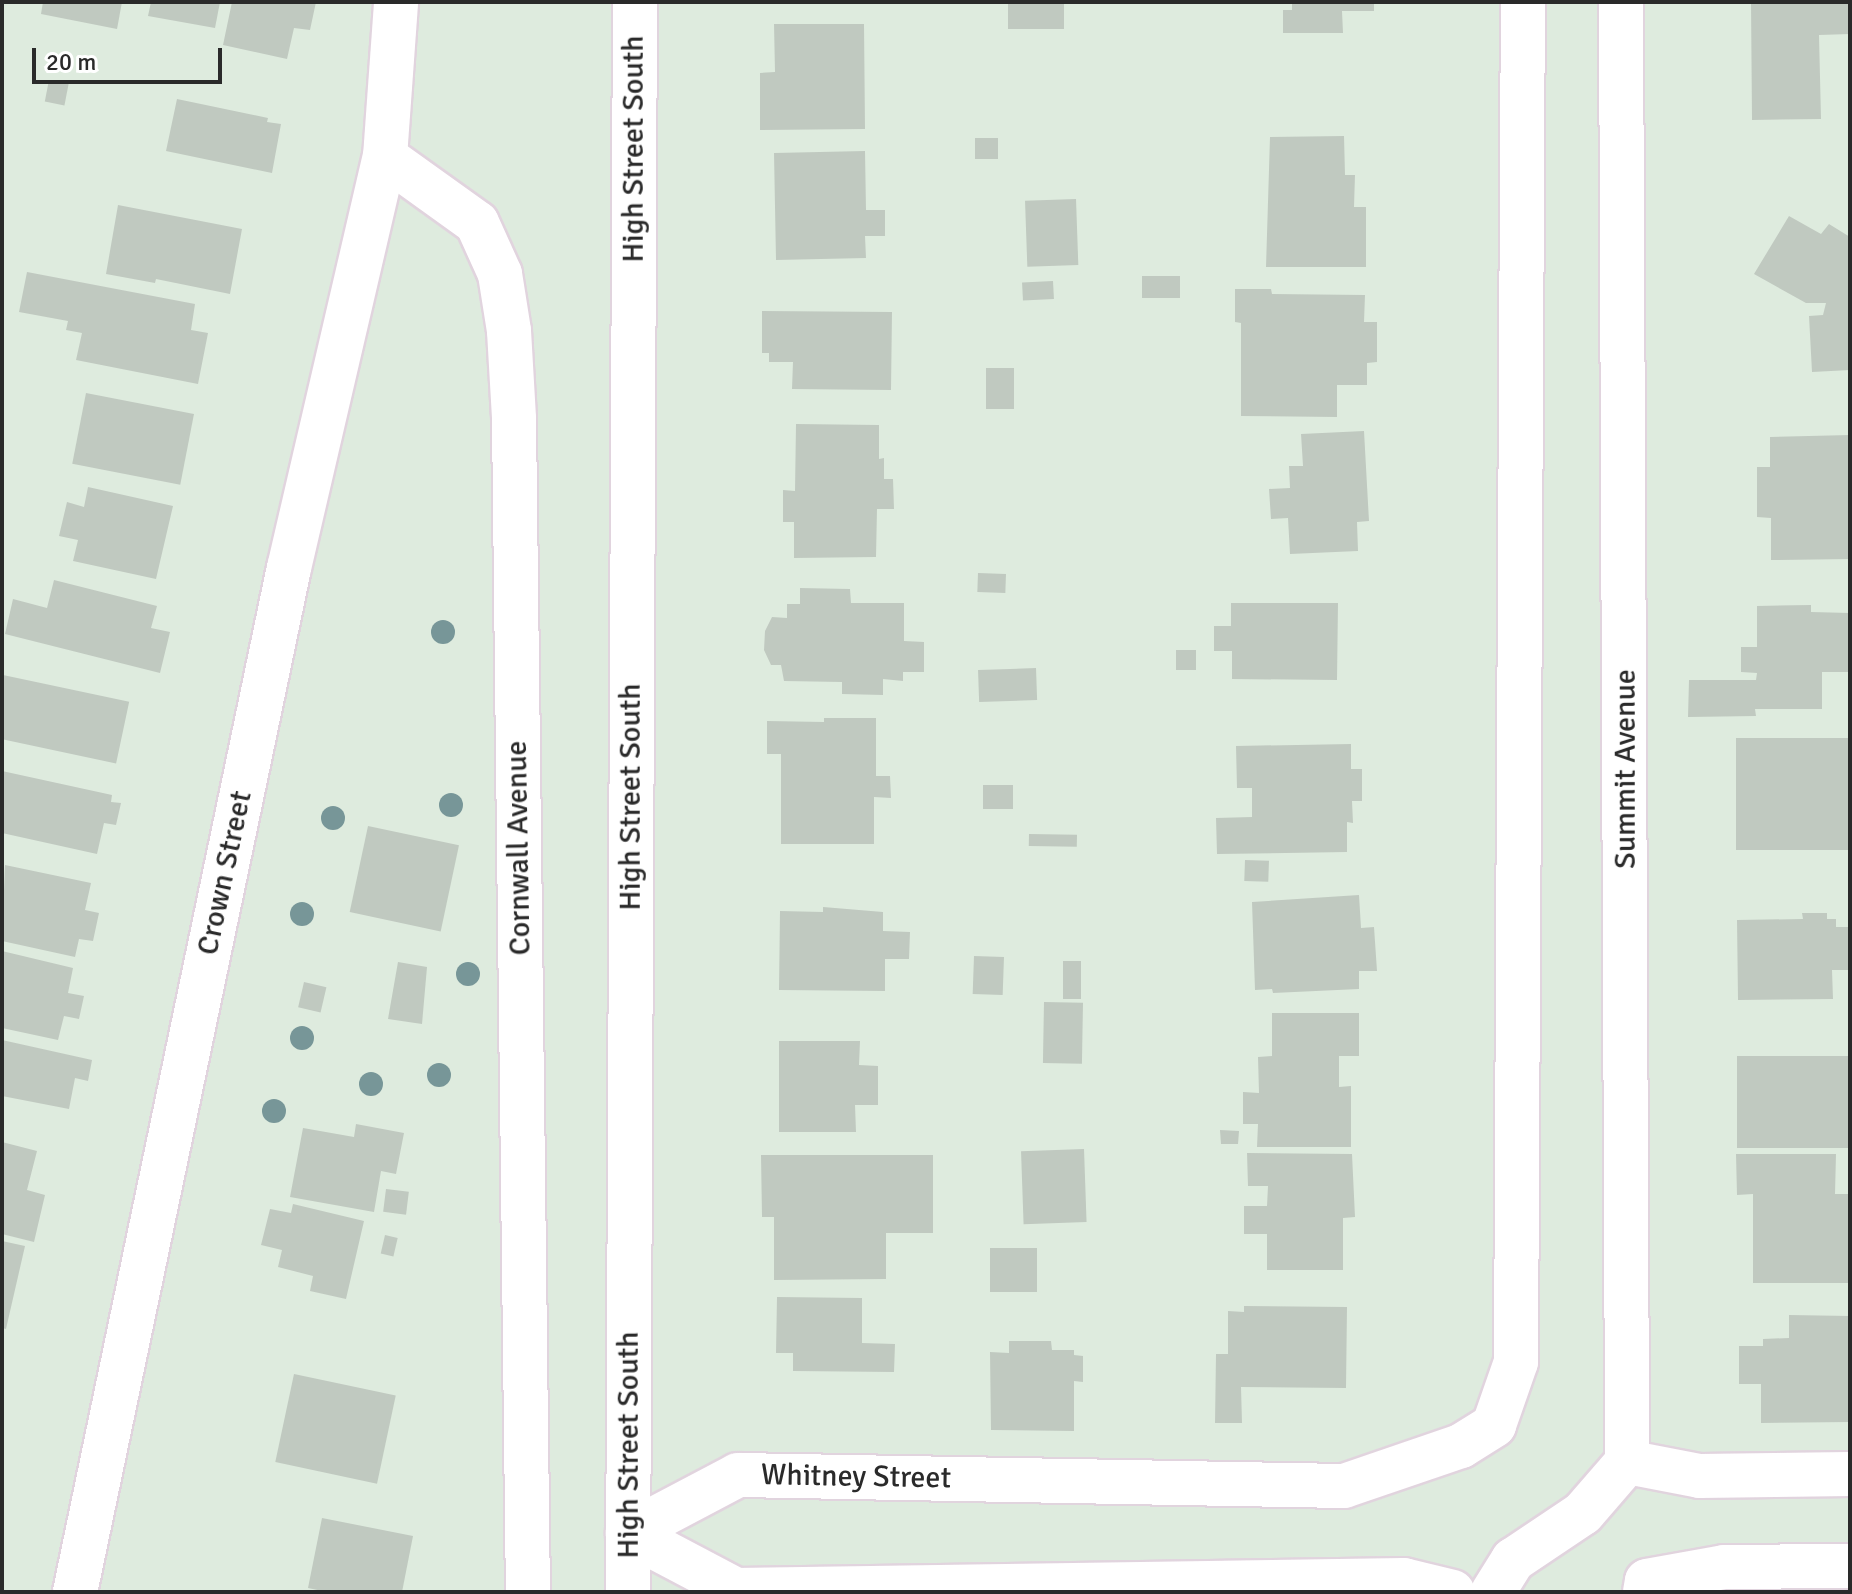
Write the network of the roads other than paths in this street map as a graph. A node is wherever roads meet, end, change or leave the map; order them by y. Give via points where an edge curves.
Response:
1 (396, 2) edge
2 (635, 2) edge
3 (1523, 2) edge
4 (1621, 2) edge
5 (385, 157) junction
6 (1627, 1462) junction
7 (1850, 1474) edge
8 (628, 1533) junction
9 (1850, 1566) edge
10 (1646, 1586) edge
11 (75, 1592) edge
12 (528, 1592) edge
13 (628, 1592) edge
14 (1453, 1592) edge
15 (1493, 1592) edge

1 - 5 street, Crown Street
2 - 8 street, High Street South
3 - 8 street, Whitney Street via 1516,1362 1494,1425 1461,1446 1344,1486 738,1475
4 - 6 street, Summit Avenue
5 - 11 street, Crown Street via 289,568
5 - 12 street, Cornwall Avenue via 477,223 500,274 509,331
6 - 7 street via 1700,1476
6 - 15 street via 1583,1513 1513,1560
8 - 13 street, High Street South
8 - 14 street via 736,1590 1404,1580
9 - 10 street via 1724,1567

